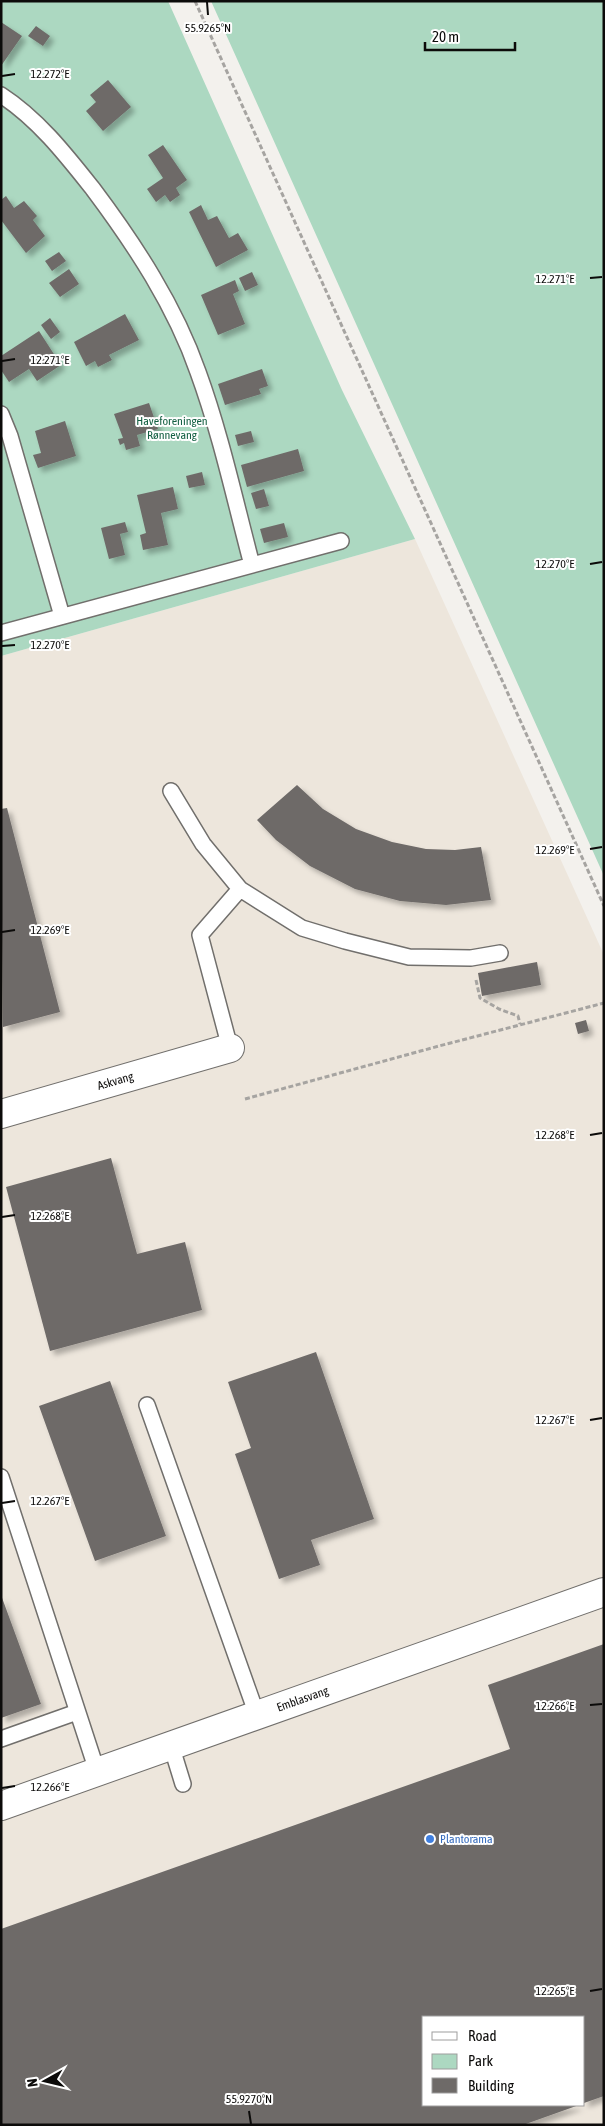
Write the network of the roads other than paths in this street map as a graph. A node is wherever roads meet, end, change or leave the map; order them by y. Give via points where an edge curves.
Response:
1 (1, 95) edge
2 (1, 414) edge
3 (341, 541) dead end
4 (252, 565) junction
5 (62, 616) junction
6 (1, 632) edge
7 (171, 791) dead end
8 (240, 889) junction
9 (500, 953) dead end
10 (230, 1048) joint
11 (1, 1114) edge
12 (147, 1405) dead end
13 (1, 1477) edge
14 (604, 1592) edge
15 (77, 1712) junction
16 (257, 1715) junction
17 (1, 1739) edge
18 (171, 1745) junction
19 (98, 1771) junction
20 (183, 1784) dead end
21 (1, 1806) edge

1 - 4 lane via 17,105 65,152 146,266 172,311 210,408
2 - 5 lane
3 - 4 lane
4 - 5 lane
5 - 6 lane
7 - 8 lane via 203,844
8 - 9 lane via 302,928 409,957 471,958
8 - 10 lane via 200,935
10 - 11 street, Askvang
12 - 16 lane
13 - 15 lane
14 - 16 street, Emblasvang
15 - 17 lane
15 - 19 lane
16 - 18 street, Emblasvang
18 - 19 street, Emblasvang
18 - 20 lane
19 - 21 street, Emblasvang

